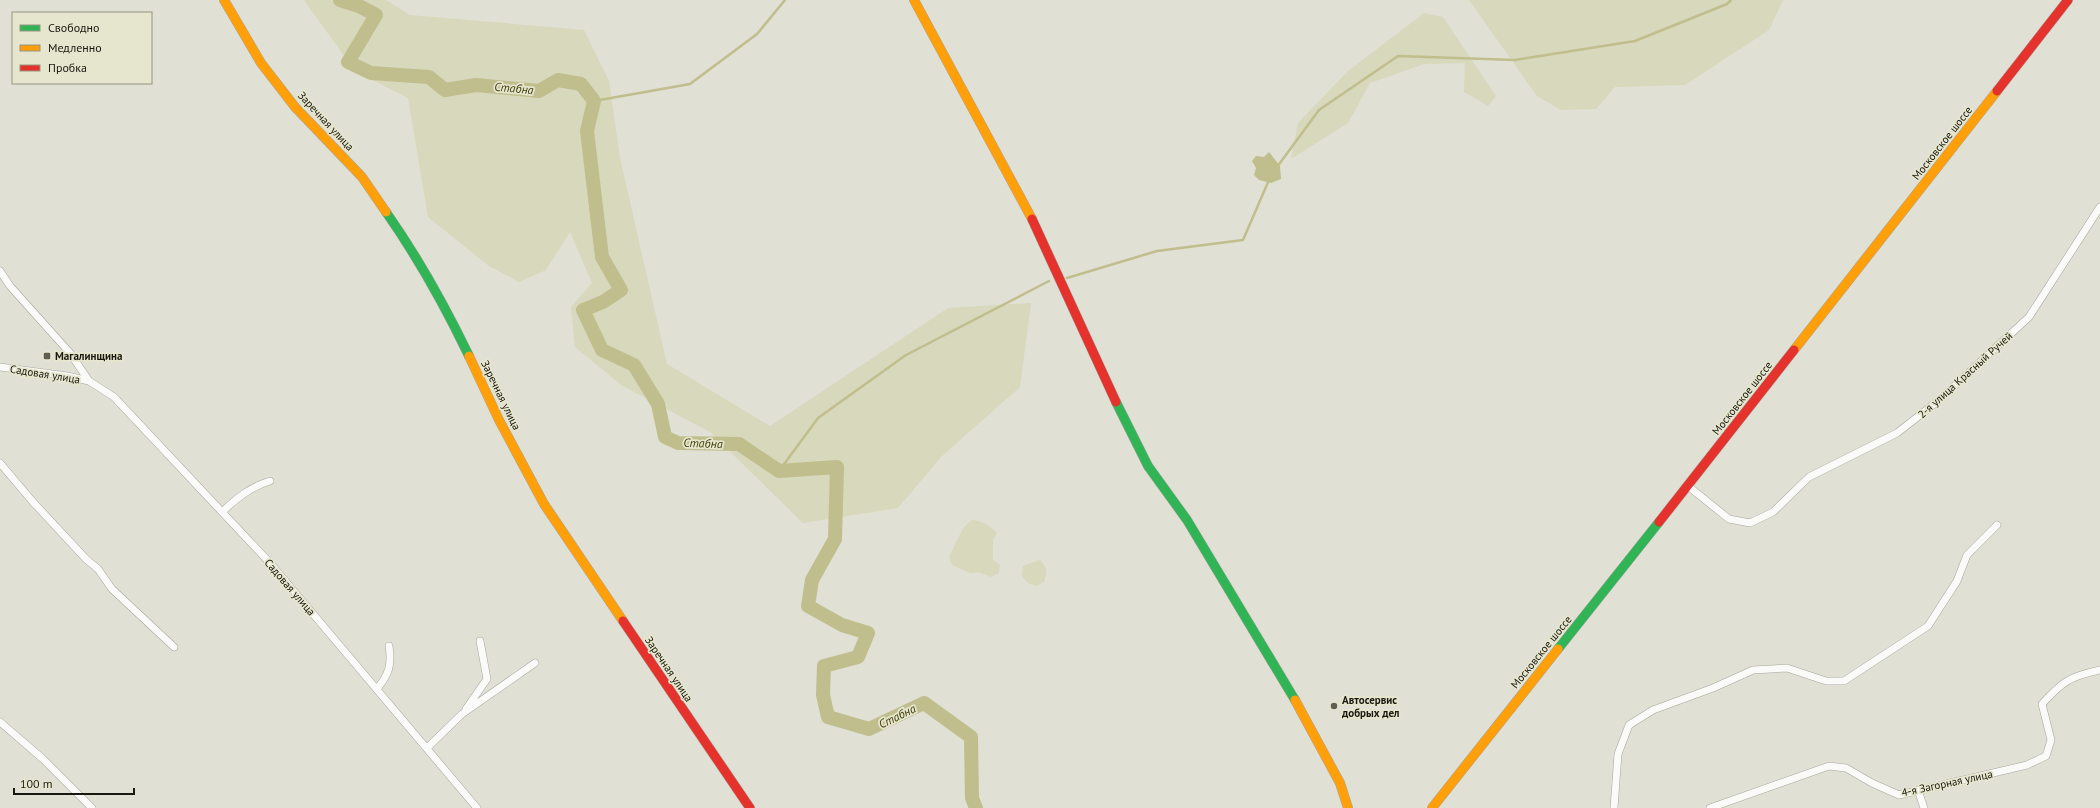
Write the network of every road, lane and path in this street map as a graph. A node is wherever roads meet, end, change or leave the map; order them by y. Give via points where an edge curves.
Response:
1 (224, 0) edge
2 (914, 0) edge
3 (2068, 0) edge
4 (2100, 207) edge
5 (0, 271) edge
6 (0, 367) edge
7 (89, 381) junction
8 (0, 463) edge
9 (270, 481) dead end
10 (1688, 486) junction
11 (222, 512) junction
12 (1997, 525) dead end
13 (480, 641) dead end
14 (389, 646) dead end
15 (174, 647) dead end
16 (535, 663) dead end
17 (2100, 670) edge
18 (377, 689) junction
19 (462, 714) junction
20 (0, 722) edge
21 (427, 748) junction
22 (1918, 790) junction
23 (92, 808) edge
24 (477, 808) edge
25 (750, 808) edge
26 (1348, 808) edge
27 (1432, 808) edge
28 (1614, 808) edge
29 (1710, 808) edge
30 (1924, 808) edge

1 - 25 street, Заречная улица via 278,85 295,107 362,177 412,249 442,300 499,420 544,504
2 - 26 street via 1036,226 1148,466 1187,520 1280,673 1340,783
3 - 10 street, Московское шоссе
4 - 10 street, 2-я улица Красный Ручей via 2029,317 1938,401 1897,433 1809,477 1773,512 1750,523 1729,519
5 - 7 street, Садовая улица via 10,286 70,353
6 - 7 street, Садовая улица
7 - 11 street, Садовая улица via 114,397
8 - 15 street via 33,502 98,569 112,589
9 - 11 street via 241,494
10 - 27 street, Московское шоссе
11 - 18 street, Садовая улица via 270,563
12 - 28 street via 1966,555 1957,580 1928,626 1844,680 1826,681 1787,668 1752,670 1654,710 1629,725 1618,754
13 - 19 street via 487,679
14 - 18 street via 391,656 388,675
16 - 19 street
17 - 22 street, 4-я Загорная улица via 2075,676 2059,685 2042,704 2050,740 2046,756 2027,765
18 - 21 street, Садовая улица
19 - 21 street
20 - 23 street
21 - 24 street, Садовая улица
22 - 29 street, 4-я Загорная улица via 1899,795 1846,768 1829,766
22 - 30 street

